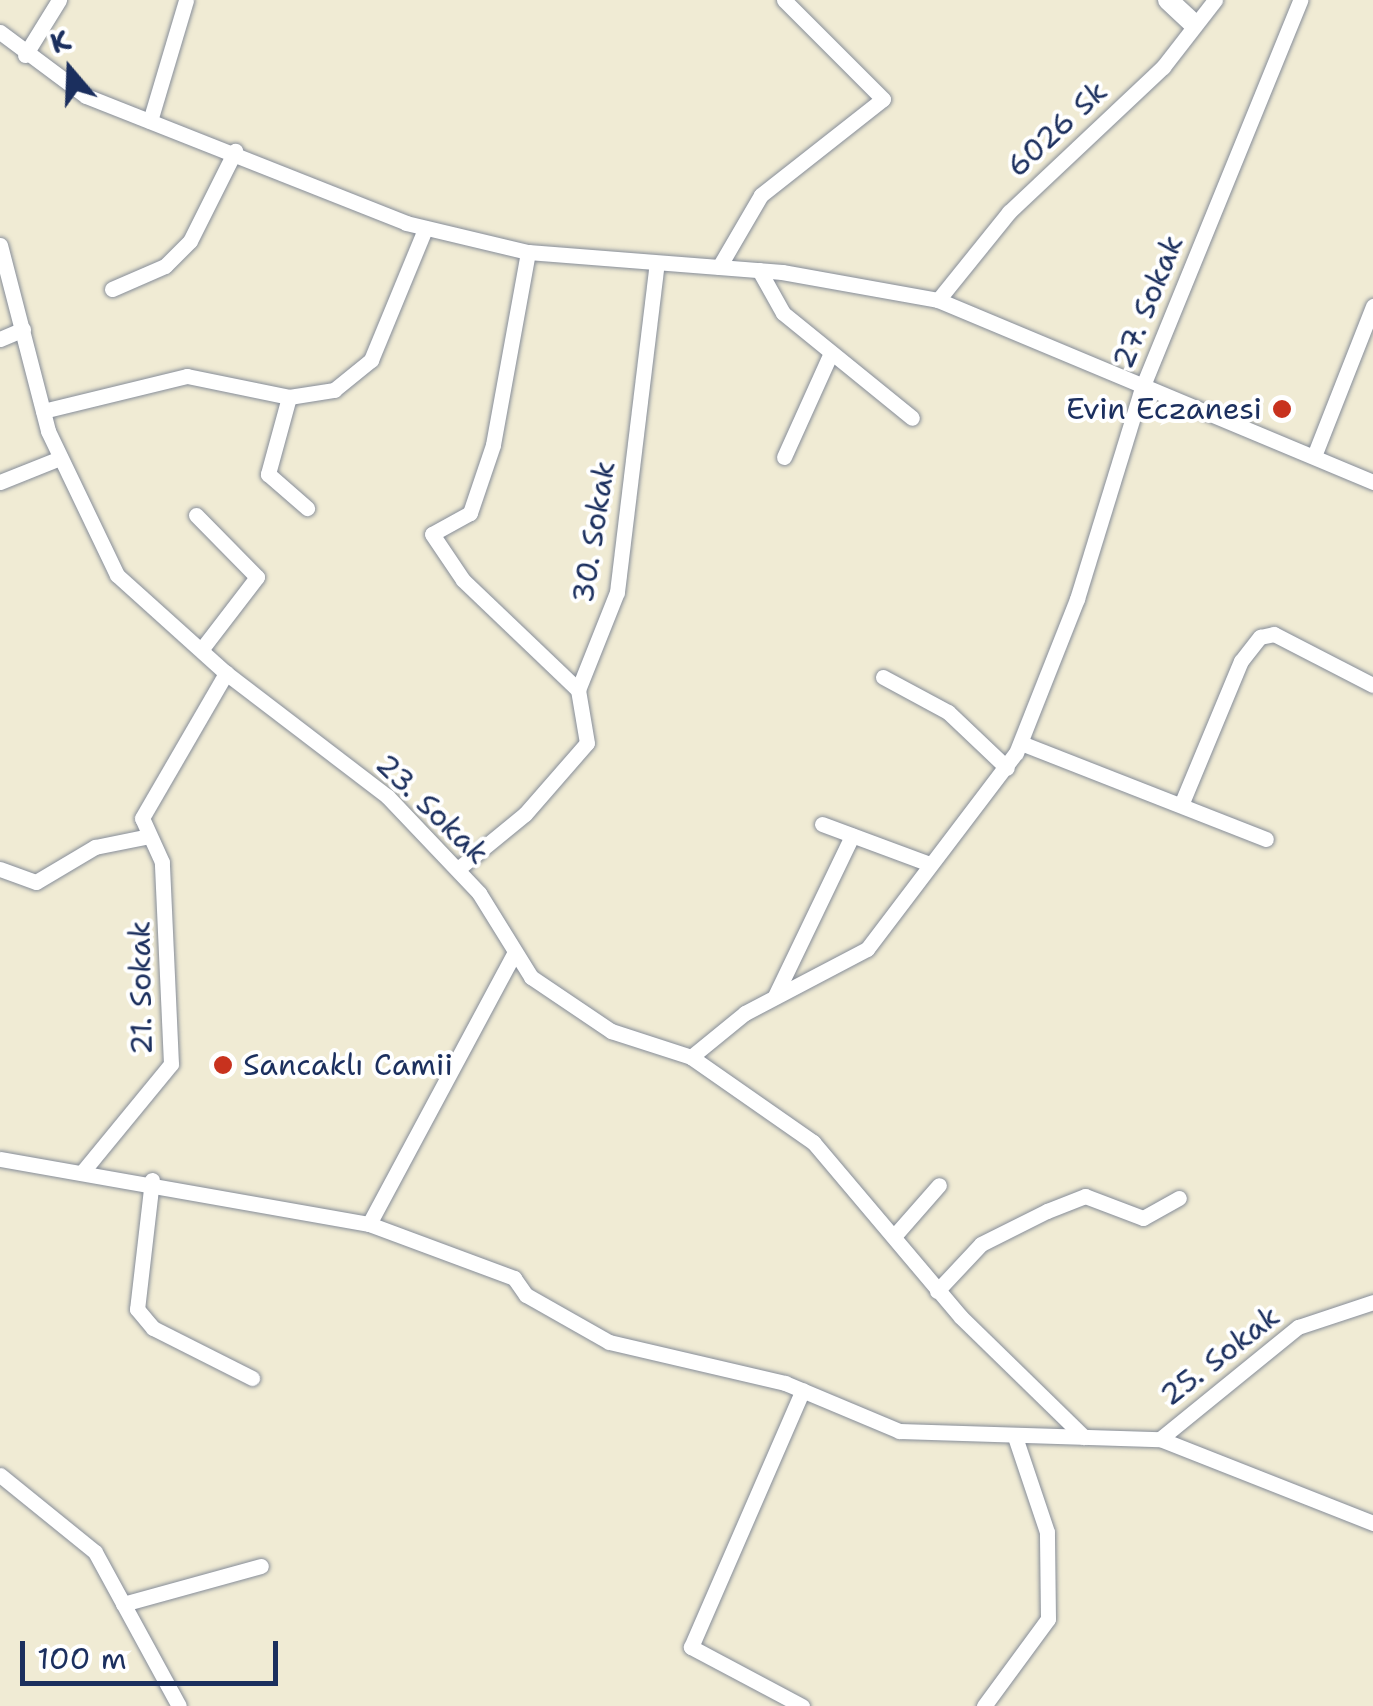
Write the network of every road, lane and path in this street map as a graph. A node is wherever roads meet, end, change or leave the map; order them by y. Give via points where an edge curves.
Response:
1 (59, 0) edge
2 (186, 0) edge
3 (784, 0) edge
4 (1168, 0) edge
5 (1215, 0) edge
6 (1300, 0) edge
7 (1193, 23) junction
8 (0, 32) edge
9 (25, 55) junction
10 (150, 120) junction
11 (235, 151) junction
12 (425, 229) junction
13 (0, 245) edge
14 (528, 252) junction
15 (658, 263) junction
16 (719, 267) junction
17 (759, 270) junction
18 (112, 290) dead end
19 (938, 300) junction
20 (1373, 306) edge
21 (22, 330) junction
22 (0, 339) edge
23 (830, 355) junction
24 (1142, 388) junction
25 (289, 397) junction
26 (43, 411) junction
27 (912, 418) dead end
28 (1316, 451) junction
29 (784, 457) dead end
30 (60, 458) junction
31 (0, 482) edge
32 (1373, 482) edge
33 (306, 508) dead end
34 (196, 514) dead end
35 (204, 646) junction
36 (226, 673) junction
37 (883, 677) dead end
38 (1373, 685) edge
39 (578, 690) junction
40 (1021, 743) junction
41 (1007, 768) junction
42 (1181, 805) junction
43 (822, 824) dead end
44 (149, 836) junction
45 (852, 836) junction
46 (1266, 839) dead end
47 (927, 862) junction
48 (459, 868) junction
49 (4, 880) edge
50 (513, 955) junction
51 (775, 996) junction
52 (691, 1057) junction
53 (0, 1160) edge
54 (84, 1170) junction
55 (152, 1180) junction
56 (938, 1185) dead end
57 (1179, 1198) dead end
58 (368, 1224) junction
59 (896, 1234) junction
60 (937, 1291) junction
61 (1373, 1302) edge
62 (252, 1378) dead end
63 (803, 1390) junction
64 (1015, 1437) junction
65 (1084, 1437) junction
66 (1160, 1439) junction
67 (0, 1475) edge
68 (1373, 1523) edge
69 (262, 1566) dead end
70 (123, 1604) junction
71 (179, 1706) edge
72 (802, 1706) edge
73 (984, 1706) edge

1 - 9 street
2 - 10 street
3 - 16 street via 883,99 761,195
4 - 7 street
5 - 7 street, 6026 Sk
6 - 24 street, 27. Sokak
7 - 19 street, 6026 Sk via 1162,67 1009,212
8 - 9 street
9 - 10 street via 86,96
10 - 11 street
11 - 12 street
11 - 18 street via 190,241 165,266
12 - 14 street
12 - 25 street via 371,360 334,390
13 - 21 street, 23. Sokak
14 - 15 street
14 - 39 street via 493,446 470,513 432,534 464,580
15 - 16 street
15 - 39 street, 30. Sokak via 616,592
16 - 17 street
17 - 19 street
17 - 23 street via 783,313
19 - 24 street
20 - 28 street
21 - 22 street
21 - 26 street, 23. Sokak
23 - 27 street
23 - 29 street
24 - 28 street
24 - 40 street, 27. Sokak
25 - 26 street via 187,376
25 - 33 street via 268,474
26 - 30 street, 23. Sokak
28 - 32 street
30 - 31 street
30 - 35 street, 23. Sokak via 117,574
34 - 35 street via 257,577
35 - 36 street, 23. Sokak
36 - 44 street, 21. Sokak via 170,758 142,818
36 - 48 street, 23. Sokak via 387,796
37 - 41 street via 948,712
38 - 42 street via 1274,634 1260,637 1241,660
39 - 48 street via 587,743 525,814
40 - 41 street, 27. Sokak
40 - 42 street
41 - 47 street, 27. Sokak via 974,818
42 - 46 street
43 - 45 street
44 - 49 street via 95,847 36,882
44 - 54 street, 21. Sokak via 168,914 172,1064
45 - 47 street
45 - 51 street
47 - 51 street, 27. Sokak via 867,948
48 - 50 street, 23. Sokak
50 - 52 street, 23. Sokak via 611,1031
50 - 58 street
51 - 52 street, 27. Sokak
52 - 59 street, 23. Sokak via 813,1142
53 - 54 street
54 - 55 street
55 - 58 street
55 - 62 street via 138,1308 153,1328
56 - 59 street
57 - 60 street via 1143,1218 1085,1196 981,1244
58 - 63 street via 514,1278 526,1294 609,1342
59 - 60 street, 23. Sokak
60 - 65 street, 23. Sokak
61 - 66 street, 25. Sokak via 1298,1328
63 - 64 street via 899,1431
63 - 72 street via 692,1646
64 - 65 street
64 - 73 street via 1048,1532 1048,1619
65 - 66 street
66 - 68 street
67 - 70 street via 96,1552
69 - 70 street
70 - 71 street

